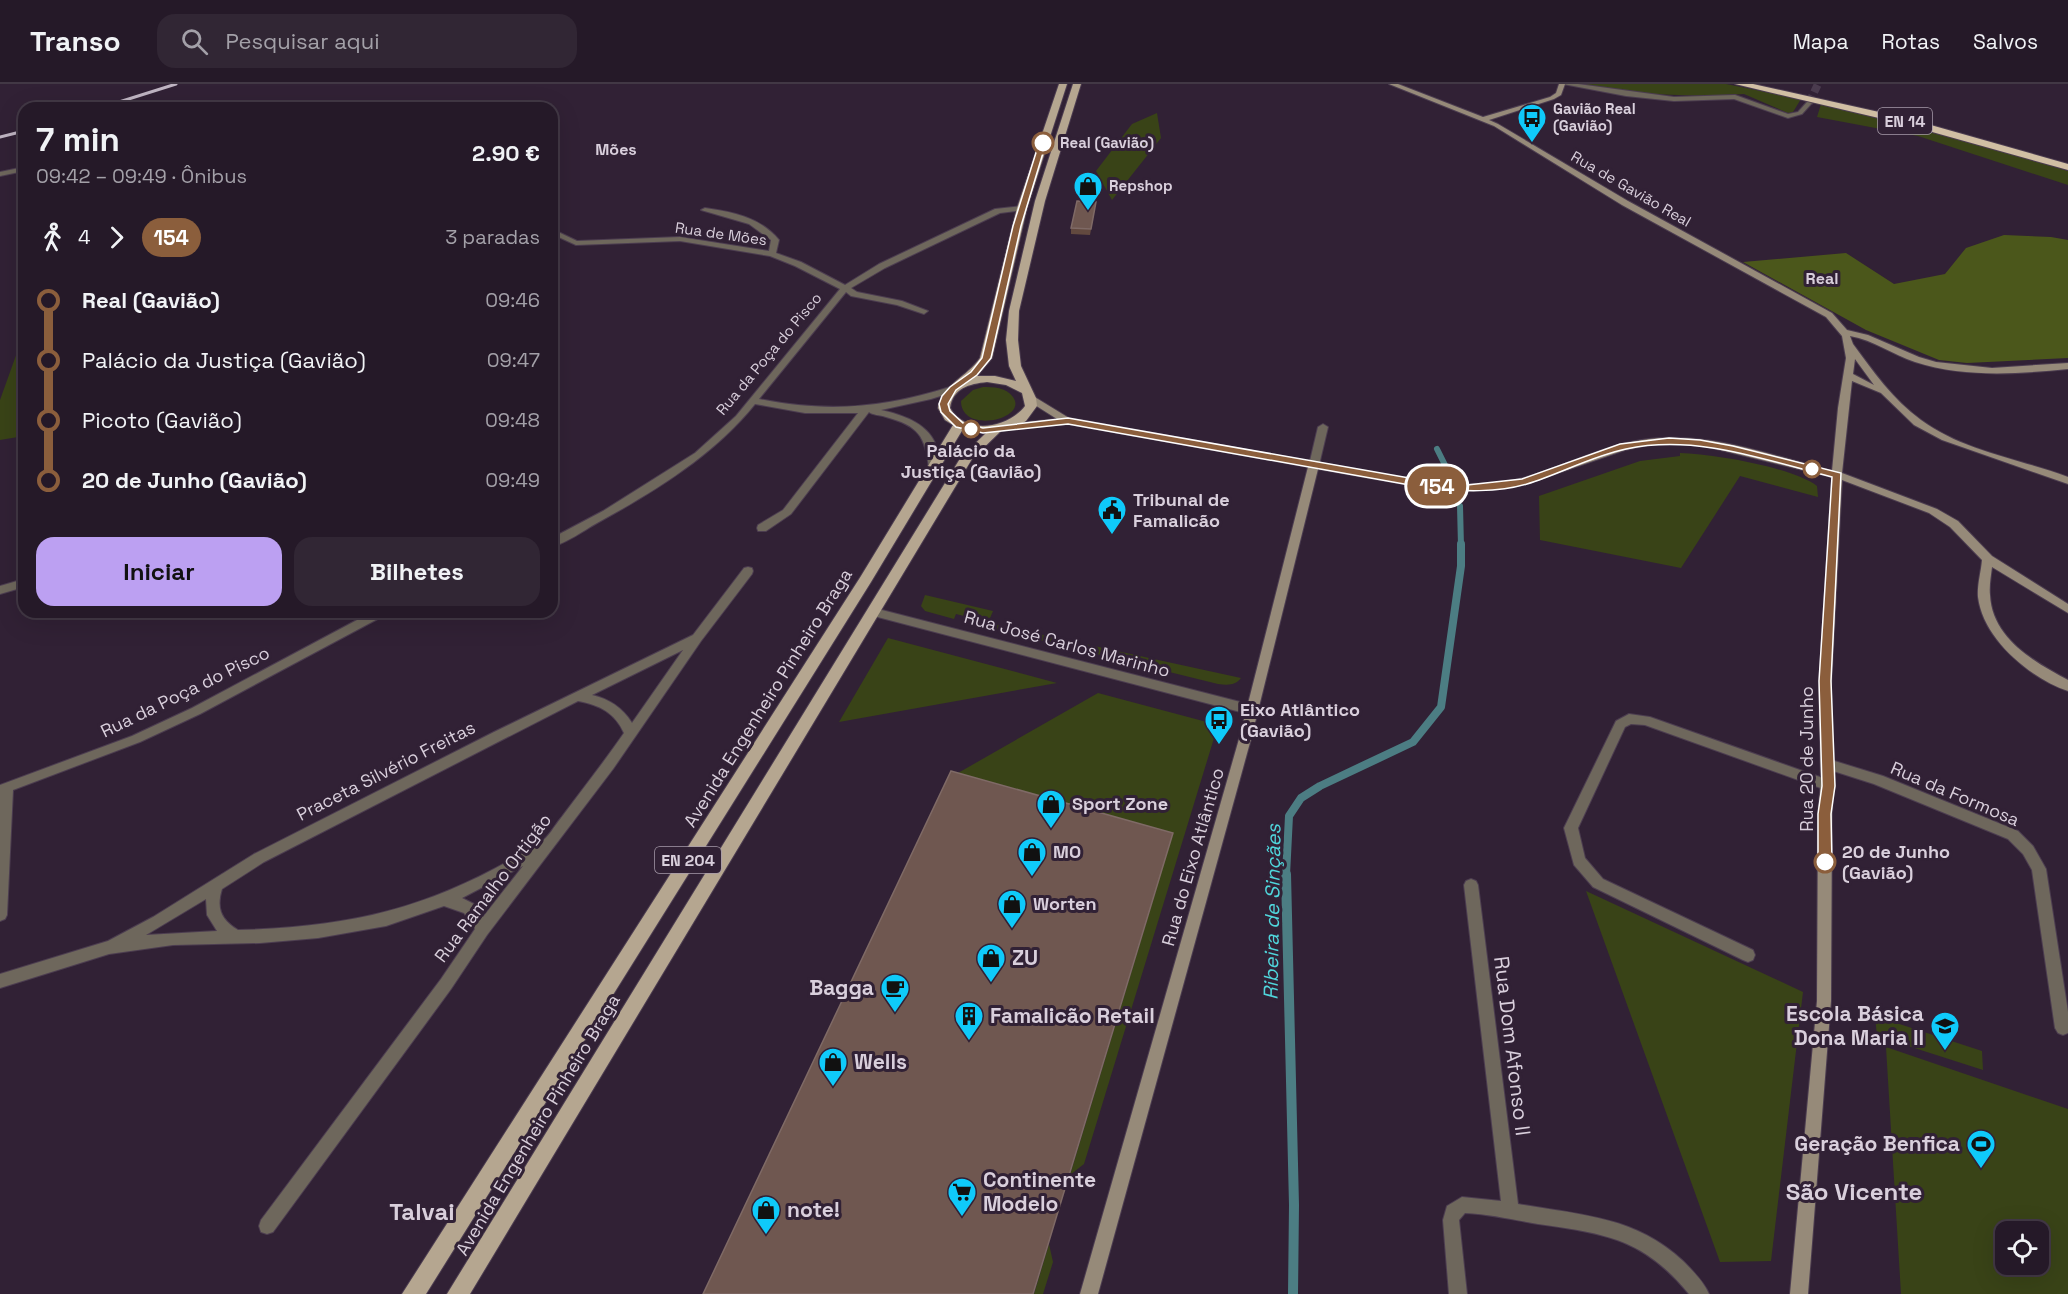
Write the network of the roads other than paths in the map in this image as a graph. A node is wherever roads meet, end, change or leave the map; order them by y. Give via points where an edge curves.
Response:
1 (1063, 84) edge
2 (1077, 84) edge
3 (1392, 84) edge
4 (1564, 84) edge
5 (1740, 84) edge
6 (1778, 84) edge
7 (1809, 104) tunnel mouth
8 (1485, 119) junction
9 (2068, 159) edge
10 (2068, 167) edge
11 (18, 170) edge
12 (0, 174) edge
13 (1022, 208) junction
14 (705, 210) dead end
15 (558, 234) edge
16 (772, 254) junction
17 (844, 289) junction
18 (924, 311) dead end
19 (1847, 333) junction
20 (1850, 346) junction
21 (2068, 366) edge
22 (1848, 376) junction
23 (958, 386) junction
24 (1028, 394) junction
25 (1889, 396) junction
26 (754, 401) junction
27 (865, 410) junction
28 (1068, 421) junction
29 (960, 425) junction
30 (1003, 428) junction
31 (1323, 428) dead end
32 (1314, 465) junction
33 (934, 468) junction
34 (1837, 475) junction
35 (2068, 481) edge
36 (762, 528) dead end
37 (558, 540) edge
38 (1988, 559) junction
39 (748, 571) dead end
40 (18, 585) edge
41 (0, 590) edge
42 (2068, 609) edge
43 (874, 612) junction
44 (370, 618) edge
45 (697, 638) junction
46 (2068, 686) edge
47 (576, 696) junction
48 (1252, 710) junction
49 (630, 733) junction
50 (1828, 764) junction
51 (1828, 786) junction
52 (4, 789) edge
53 (550, 843) junction
54 (216, 884) junction
55 (1471, 885) dead end
56 (444, 900) junction
57 (0, 915) edge
58 (482, 930) junction
59 (237, 938) junction
60 (110, 947) junction
61 (1748, 955) dead end
62 (0, 981) edge
63 (2063, 1028) dead end
64 (1511, 1211) junction
65 (267, 1226) dead end
66 (413, 1294) edge
67 (458, 1294) edge
68 (1089, 1294) edge
69 (1458, 1294) edge
70 (1700, 1294) edge
71 (1799, 1294) edge

1 - 13 main road
2 - 24 main road via 1040,201 1014,311 1014,358
3 - 8 street, Rua de Gavião Real
4 - 7 street via 1666,98 1735,97 1788,116 1798,114
4 - 8 street via 1552,98
5 - 10 highway, EN 14 via 1902,120
6 - 9 highway, EN 14 via 1931,119
8 - 19 street, Rua de Gavião Real via 1626,203 1829,315
11 - 12 street
13 - 17 street, Rua da Poça do Pisco via 998,211 882,266
13 - 23 main road via 986,358
14 - 16 street via 761,226 775,240
15 - 16 street, Rua de Mões via 576,243 680,239
16 - 17 street, Rua de Mões
17 - 18 street, Rua de Mões
17 - 26 street, Rua da Poça do Pisco
19 - 20 street, Rua 20 de Junho
19 - 21 street via 1873,338 1916,358 1950,366 1989,371
20 - 22 street, Rua 20 de Junho
20 - 25 street
22 - 25 street
22 - 34 street, Rua 20 de Junho
23 - 24 main road via 976,379 1004,380
23 - 27 street via 910,404
23 - 29 main road via 946,396 944,404 945,412
24 - 28 street
24 - 30 main road, Avenida Engenheiro Pinheiro Braga / EN 204 via 1031,406 1027,414
25 - 35 street via 1926,428 1950,440
26 - 27 street via 806,411
26 - 37 street, Rua da Poça do Pisco via 699,455
27 - 33 street via 885,413 921,431 932,448
27 - 36 street via 787,512
28 - 30 street
28 - 32 street
29 - 30 main road via 983,430
29 - 33 main road, Avenida Engenheiro Pinheiro Braga / EN 204
30 - 43 main road, Avenida Engenheiro Pinheiro Braga / EN 204 via 967,457
31 - 32 street, Rua do Eixo Atlântico
32 - 34 street via 1432,486 1500,486 1523,482 1624,447 1669,441 1700,442
32 - 48 street, Rua do Eixo Atlântico
33 - 66 main road, Avenida Engenheiro Pinheiro Braga / EN 204
34 - 38 street via 1933,511 1954,524
34 - 50 street, Rua 20 de Junho via 1824,701
38 - 42 street
38 - 46 street via 1984,595 1988,617 1996,631 2026,662
39 - 45 street, Rua Ramalho Ortigão
40 - 41 street
43 - 48 street, Rua José Carlos Marinho
43 - 67 main road, Avenida Engenheiro Pinheiro Braga / EN 204
44 - 52 street, Rua da Poça do Pisco via 196,711 136,739
45 - 47 street, Praceta Silvério Freitas
45 - 49 street, Rua Ramalho Ortigão
47 - 49 street via 612,706 626,720
47 - 54 street, Praceta Silvério Freitas via 259,858
48 - 68 street, Rua do Eixo Atlântico
49 - 53 street, Rua Ramalho Ortigão
50 - 51 street, Rua 20 de Junho
50 - 63 street, Rua da Formosa via 1984,822 2013,835 2028,850 2039,869
51 - 61 street via 1646,720 1629,719 1620,724 1571,828 1579,861 1598,883
51 - 71 street, Rua 20 de Junho via 1824,1001
52 - 57 street
53 - 56 street, Praceta Silvério Freitas via 500,875
53 - 58 street, Rua Ramalho Ortigão
54 - 59 street via 213,912 220,928
54 - 60 street, Praceta Silvério Freitas
55 - 64 street, Rua Dom Afonso II
56 - 58 street via 471,908
56 - 59 street, Praceta Silvério Freitas via 378,923 333,931
58 - 65 street, Rua Ramalho Ortigão
59 - 60 street, Praceta Silvério Freitas
60 - 62 street, Praceta Silvério Freitas
64 - 69 street via 1462,1205 1453,1212
64 - 70 street via 1605,1225 1634,1235 1659,1249

